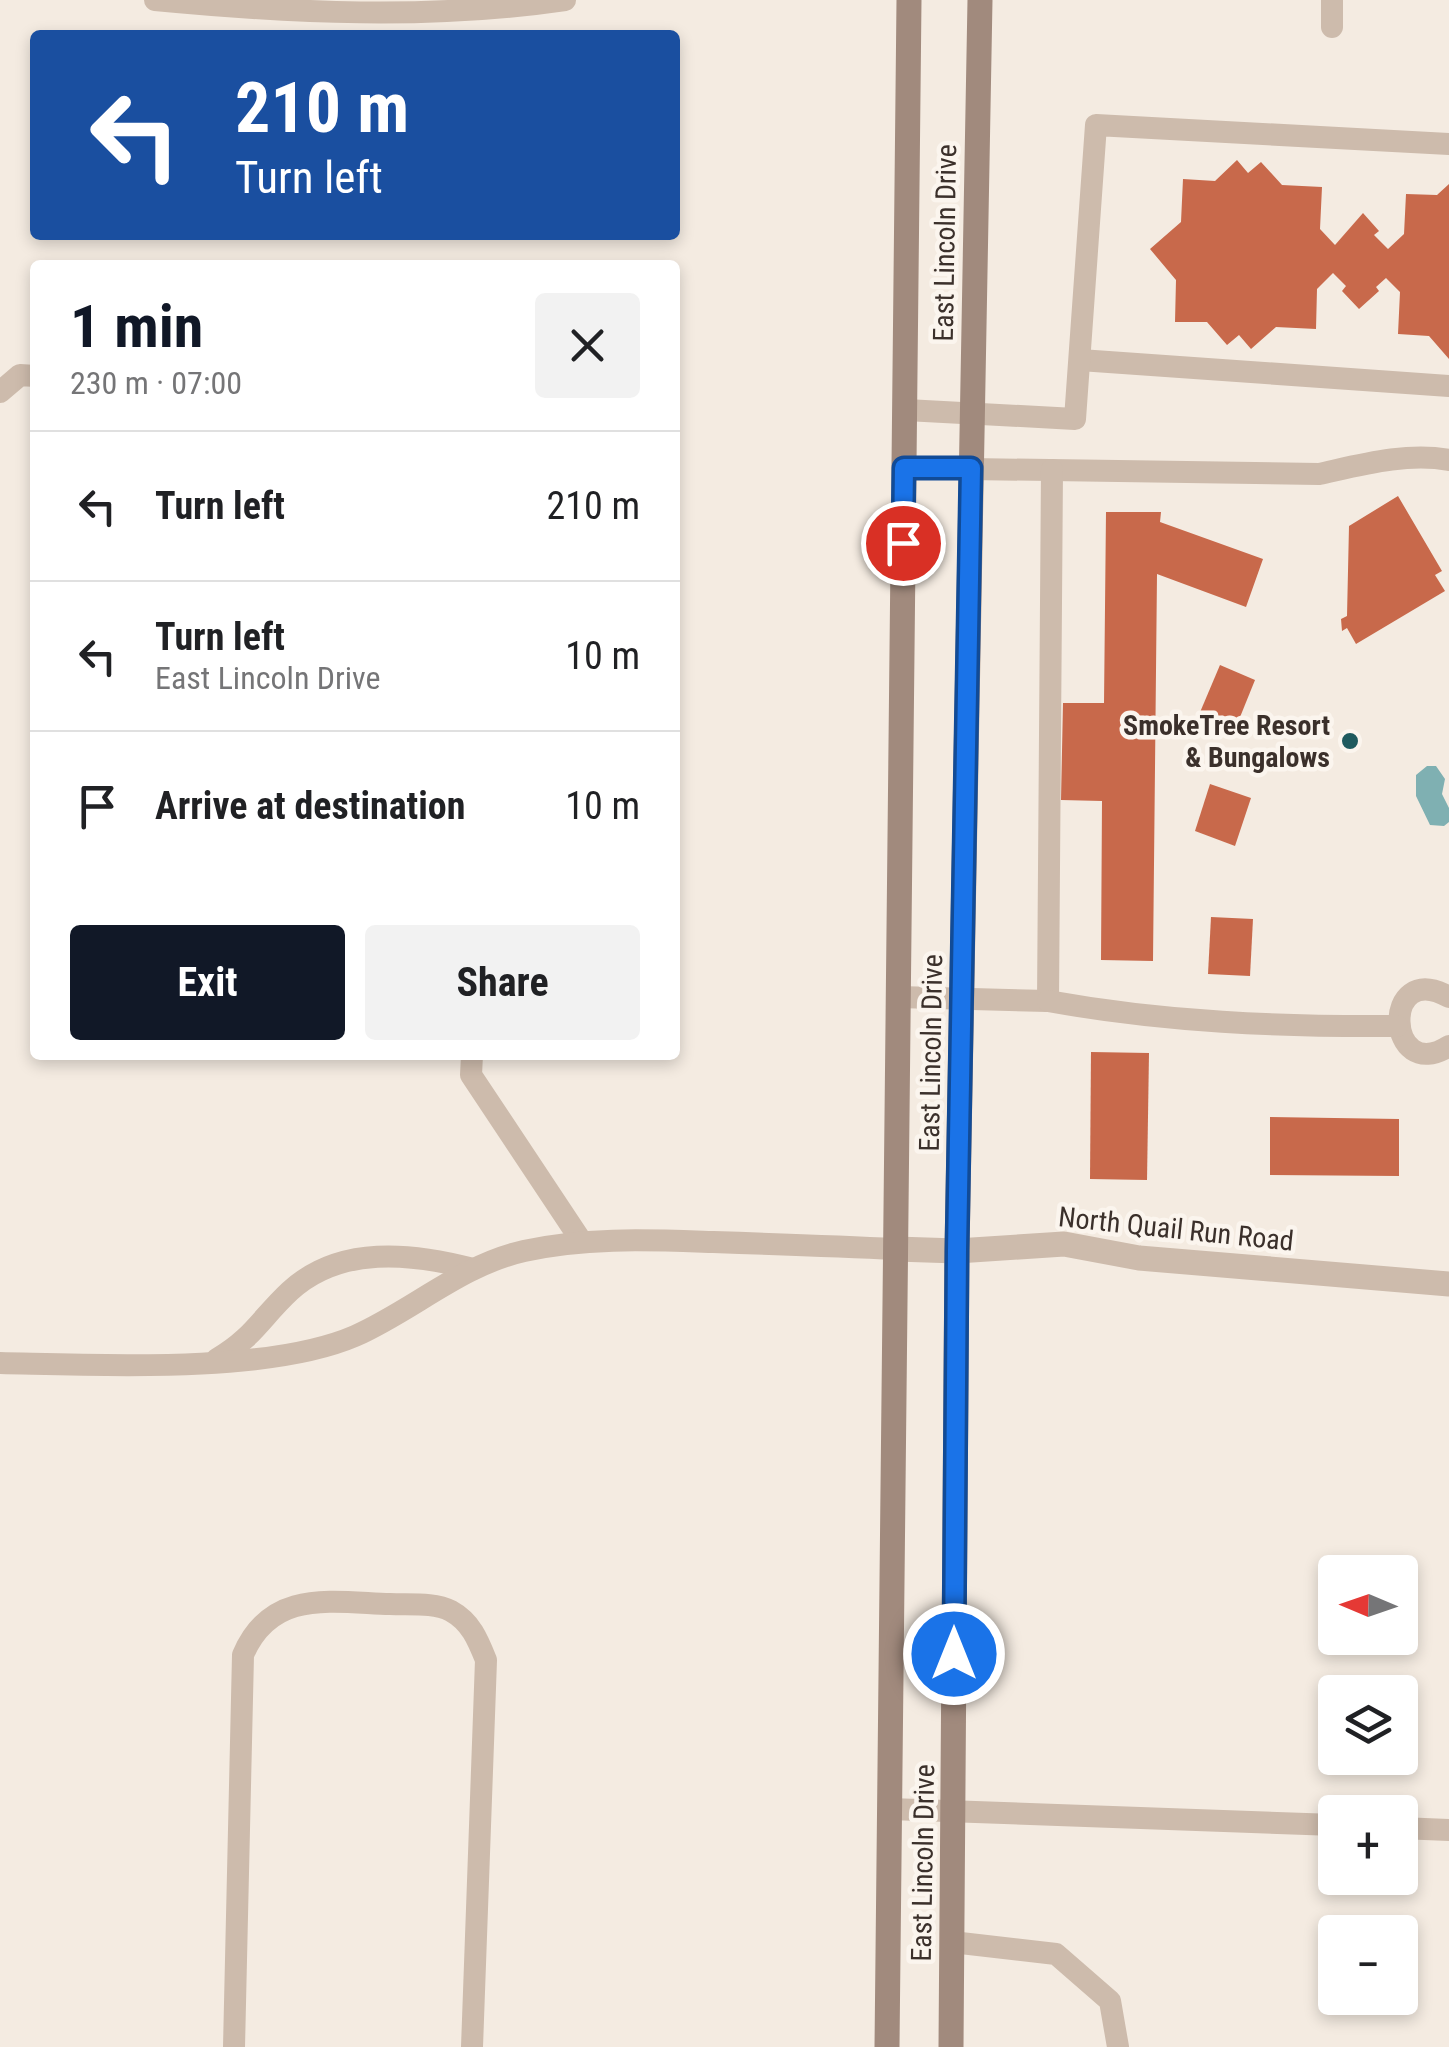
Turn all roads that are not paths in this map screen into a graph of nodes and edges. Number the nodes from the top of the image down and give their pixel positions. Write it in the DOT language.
graph roads {
  1 [pos="156,0"];
  2 [pos="566,0"];
  3 [pos="909,0"];
  4 [pos="980,0"];
  5 [pos="1332,0"];
  6 [pos="1332,27"];
  7 [pos="1449,144"];
  8 [pos="1080,360"];
  9 [pos="30,376"];
  10 [pos="1449,386"];
  11 [pos="0,392"];
  12 [pos="906,410"];
  13 [pos="972,415"];
  14 [pos="1449,460"];
  15 [pos="904,468"];
  16 [pos="971,468"];
  17 [pos="1052,470"];
  18 [pos="898,997"];
  19 [pos="1449,997"];
  20 [pos="962,1000"];
  21 [pos="1048,1001"];
  22 [pos="1398,1026"];
  23 [pos="1449,1046"];
  24 [pos="472,1060"];
  25 [pos="582,1242"];
  26 [pos="896,1249"];
  27 [pos="957,1250"];
  28 [pos="473,1268"];
  29 [pos="1449,1284"];
  30 [pos="214,1361"];
  31 [pos="0,1363"];
  32 [pos="890,1808"];
  33 [pos="953,1810"];
  34 [pos="1318,1825"];
  35 [pos="1418,1829"];
  36 [pos="1449,1830"];
  37 [pos="952,1942"];
  38 [pos="234,2047"];
  39 [pos="472,2047"];
  40 [pos="887,2047"];
  41 [pos="951,2047"];
  42 [pos="1118,2047"];
  1 -- 2 [label="lane"];
  3 -- 12 [label="main road, East Lincoln Drive"];
  4 -- 13 [label="main road, East Lincoln Drive"];
  5 -- 6 [label="lane"];
  7 -- 8 [label="lane"];
  8 -- 10 [label="lane"];
  8 -- 13 [label="lane"];
  9 -- 11 [label="lane"];
  12 -- 13 [label="lane"];
  12 -- 15 [label="main road, East Lincoln Drive"];
  13 -- 16 [label="main road, East Lincoln Drive"];
  14 -- 17 [label="lane"];
  15 -- 16 [label="lane"];
  15 -- 18 [label="main road, East Lincoln Drive"];
  16 -- 17 [label="lane"];
  16 -- 20 [label="main road, East Lincoln Drive"];
  17 -- 21 [label="lane"];
  18 -- 20 [label="lane"];
  18 -- 26 [label="main road, East Lincoln Drive"];
  19 -- 22 [label="lane"];
  20 -- 21 [label="lane"];
  20 -- 27 [label="main road, East Lincoln Drive"];
  21 -- 22 [label="lane"];
  22 -- 23 [label="lane"];
  24 -- 25 [label="lane"];
  25 -- 26 [label="lane"];
  25 -- 28 [label="lane"];
  26 -- 27 [label="street, North Quail Run Road"];
  26 -- 32 [label="main road, East Lincoln Drive"];
  27 -- 29 [label="street, North Quail Run Road"];
  27 -- 33 [label="main road, East Lincoln Drive"];
  28 -- 30 [label="lane"];
  28 -- 30 [label="lane"];
  30 -- 31 [label="lane"];
  32 -- 33 [label="lane"];
  32 -- 40 [label="main road, East Lincoln Drive"];
  33 -- 34 [label="lane"];
  33 -- 37 [label="main road, East Lincoln Drive"];
  35 -- 36 [label="lane"];
  37 -- 41 [label="main road, East Lincoln Drive"];
  37 -- 42 [label="lane"];
  38 -- 39 [label="lane"];
}
